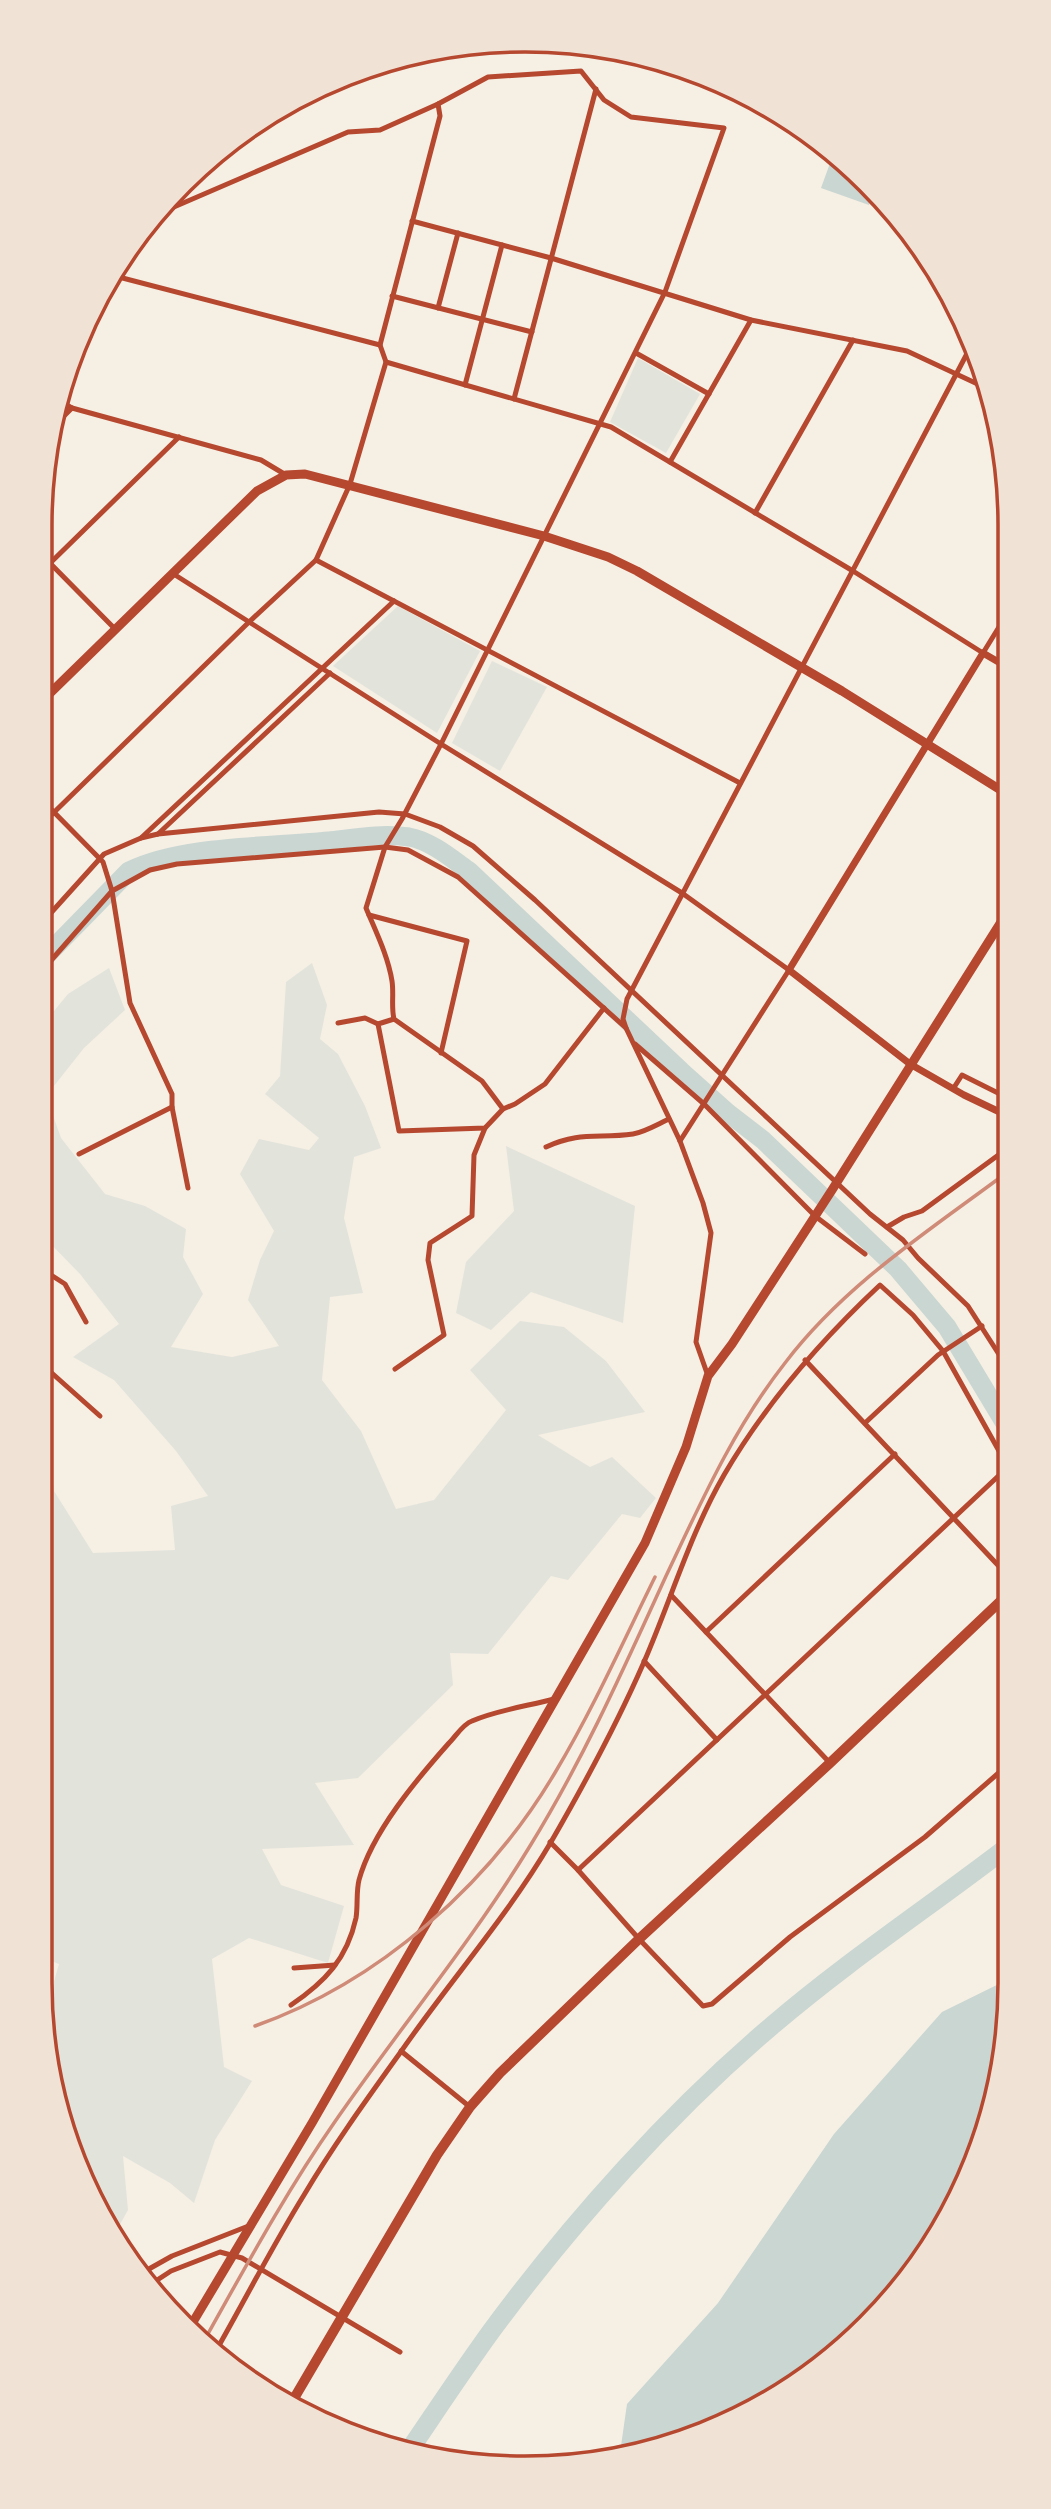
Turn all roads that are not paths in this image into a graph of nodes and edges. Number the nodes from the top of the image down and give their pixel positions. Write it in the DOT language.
graph roads {
  1 [pos="596,89"];
  2 [pos="438,104"];
  3 [pos="178,205"];
  4 [pos="412,220"];
  5 [pos="458,233"];
  6 [pos="502,245"];
  7 [pos="551,258"];
  8 [pos="123,278"];
  9 [pos="665,292"];
  10 [pos="392,296"];
  11 [pos="438,308"];
  12 [pos="482,319"];
  13 [pos="751,320"];
  14 [pos="532,332"];
  15 [pos="853,340"];
  16 [pos="380,345"];
  17 [pos="636,353"];
  18 [pos="966,355"];
  19 [pos="386,362"];
  20 [pos="957,373"];
  21 [pos="976,383"];
  22 [pos="465,385"];
  23 [pos="709,394"];
  24 [pos="514,399"];
  25 [pos="68,406"];
  26 [pos="72,408"];
  27 [pos="67,413"];
  28 [pos="601,424"];
  29 [pos="179,438"];
  30 [pos="670,462"];
  31 [pos="286,475"];
  32 [pos="350,484"];
  33 [pos="755,513"];
  34 [pos="544,536"];
  35 [pos="316,560"];
  36 [pos="52,562"];
  37 [pos="52,564"];
  38 [pos="853,571"];
  39 [pos="172,573"];
  40 [pos="394,601"];
  41 [pos="249,622"];
  42 [pos="115,629"];
  43 [pos="998,629"];
  44 [pos="487,650"];
  45 [pos="983,653"];
  46 [pos="998,662"];
  47 [pos="321,667"];
  48 [pos="802,667"];
  49 [pos="330,673"];
  50 [pos="52,691"];
  51 [pos="441,744"];
  52 [pos="927,745"];
  53 [pos="740,783"];
  54 [pos="998,788"];
  55 [pos="54,813"];
  56 [pos="404,817"];
  57 [pos="158,834"];
  58 [pos="142,838"];
  59 [pos="385,847"];
  60 [pos="101,861"];
  61 [pos="112,891"];
  62 [pos="682,893"];
  63 [pos="52,912"];
  64 [pos="369,915"];
  65 [pos="998,927"];
  66 [pos="52,959"];
  67 [pos="789,970"];
  68 [pos="630,991"];
  69 [pos="604,1008"];
  70 [pos="394,1020"];
  71 [pos="338,1023"];
  72 [pos="379,1024"];
  73 [pos="626,1028"];
  74 [pos="633,1042"];
  75 [pos="441,1052"];
  76 [pos="910,1064"];
  77 [pos="722,1076"];
  78 [pos="953,1088"];
  79 [pos="998,1092"];
  80 [pos="705,1103"];
  81 [pos="172,1107"];
  82 [pos="503,1109"];
  83 [pos="998,1112"];
  84 [pos="669,1119"];
  85 [pos="485,1128"];
  86 [pos="680,1141"];
  87 [pos="546,1147"];
  88 [pos="79,1154"];
  89 [pos="998,1156"];
  90 [pos="835,1186"];
  91 [pos="188,1188"];
  92 [pos="817,1213"];
  93 [pos="887,1227"];
  94 [pos="864,1254"];
  95 [pos="52,1275"];
  96 [pos="86,1322"];
  97 [pos="982,1326"];
  98 [pos="943,1351"];
  99 [pos="998,1352"];
  100 [pos="805,1360"];
  101 [pos="395,1369"];
  102 [pos="52,1373"];
  103 [pos="708,1376"];
  104 [pos="100,1416"];
  105 [pos="865,1423"];
  106 [pos="998,1449"];
  107 [pos="895,1454"];
  108 [pos="998,1476"];
  109 [pos="955,1517"];
  110 [pos="998,1565"];
  111 [pos="671,1595"];
  112 [pos="998,1603"];
  113 [pos="706,1632"];
  114 [pos="644,1661"];
  115 [pos="765,1695"];
  116 [pos="554,1699"];
  117 [pos="717,1740"];
  118 [pos="830,1763"];
  119 [pos="998,1773"];
  120 [pos="551,1842"];
  121 [pos="578,1870"];
  122 [pos="639,1939"];
  123 [pos="335,1965"];
  124 [pos="294,1968"];
  125 [pos="291,2005"];
  126 [pos="401,2051"];
  127 [pos="470,2107"];
  128 [pos="251,2225"];
  129 [pos="149,2269"];
  130 [pos="261,2271"];
  131 [pos="157,2280"];
  132 [pos="342,2318"];
  133 [pos="194,2321"];
  134 [pos="219,2343"];
  135 [pos="400,2352"];
  136 [pos="295,2396"];
  1 -- 2 [label="street"];
  1 -- 7 [label="street"];
  1 -- 9 [label="street"];
  2 -- 3 [label="street"];
  2 -- 4 [label="street"];
  4 -- 5 [label="street"];
  4 -- 10 [label="street"];
  5 -- 6 [label="street"];
  5 -- 11 [label="street"];
  6 -- 7 [label="street"];
  6 -- 12 [label="street"];
  7 -- 9 [label="street"];
  7 -- 14 [label="street"];
  8 -- 16 [label="street"];
  9 -- 13 [label="street"];
  9 -- 17 [label="street"];
  10 -- 11 [label="street"];
  10 -- 16 [label="street"];
  11 -- 12 [label="street"];
  12 -- 14 [label="street"];
  12 -- 22 [label="street"];
  13 -- 15 [label="street"];
  13 -- 23 [label="street"];
  14 -- 24 [label="street"];
  15 -- 20 [label="street"];
  15 -- 33 [label="street"];
  16 -- 19 [label="street"];
  17 -- 23 [label="street"];
  17 -- 28 [label="street"];
  18 -- 20 [label="street"];
  19 -- 22 [label="street"];
  19 -- 32 [label="street"];
  20 -- 21 [label="street"];
  20 -- 38 [label="street"];
  22 -- 24 [label="street"];
  23 -- 30 [label="street"];
  24 -- 28 [label="street"];
  25 -- 26 [label="street"];
  26 -- 27 [label="street"];
  26 -- 29 [label="street"];
  28 -- 30 [label="street"];
  28 -- 34 [label="street"];
  29 -- 31 [label="street"];
  29 -- 36 [label="street"];
  30 -- 33 [label="street"];
  31 -- 32 [label="main road"];
  31 -- 39 [label="main road"];
  32 -- 34 [label="main road"];
  32 -- 35 [label="street"];
  33 -- 38 [label="street"];
  34 -- 44 [label="street"];
  34 -- 48 [label="main road"];
  35 -- 40 [label="street"];
  35 -- 41 [label="street"];
  37 -- 42 [label="street"];
  38 -- 45 [label="street"];
  38 -- 48 [label="street"];
  39 -- 41 [label="street"];
  39 -- 42 [label="main road"];
  40 -- 44 [label="street"];
  40 -- 47 [label="street"];
  41 -- 47 [label="street"];
  41 -- 55 [label="street"];
  42 -- 50 [label="main road"];
  43 -- 45 [label="street"];
  44 -- 51 [label="street"];
  44 -- 53 [label="street"];
  45 -- 46 [label="street"];
  45 -- 52 [label="street"];
  47 -- 49 [label="street"];
  47 -- 58 [label="street"];
  48 -- 52 [label="main road"];
  48 -- 53 [label="street"];
  49 -- 51 [label="street"];
  49 -- 57 [label="street"];
  51 -- 56 [label="street"];
  51 -- 62 [label="street"];
  52 -- 54 [label="main road"];
  52 -- 67 [label="street"];
  53 -- 62 [label="street"];
  55 -- 60 [label="street"];
  56 -- 57 [label="street"];
  56 -- 59 [label="street"];
  56 -- 68 [label="street"];
  57 -- 58 [label="street"];
  58 -- 60 [label="street"];
  59 -- 61 [label="street"];
  59 -- 64 [label="street"];
  59 -- 69 [label="street"];
  60 -- 61 [label="street"];
  60 -- 63 [label="street"];
  61 -- 66 [label="street"];
  61 -- 81 [label="street"];
  62 -- 67 [label="street"];
  62 -- 68 [label="street"];
  64 -- 70 [label="street"];
  64 -- 75 [label="street"];
  65 -- 76 [label="main road"];
  67 -- 76 [label="street"];
  67 -- 77 [label="street"];
  68 -- 73 [label="street"];
  68 -- 77 [label="street"];
  69 -- 73 [label="street"];
  69 -- 82 [label="street"];
  70 -- 72 [label="street"];
  70 -- 75 [label="street"];
  71 -- 72 [label="street"];
  72 -- 85 [label="street"];
  73 -- 74 [label="street"];
  74 -- 80 [label="street"];
  74 -- 84 [label="street"];
  75 -- 82 [label="street"];
  76 -- 78 [label="street"];
  76 -- 90 [label="main road"];
  77 -- 80 [label="street"];
  77 -- 90 [label="street"];
  78 -- 79 [label="street"];
  78 -- 83 [label="street"];
  80 -- 86 [label="street"];
  80 -- 92 [label="street"];
  81 -- 88 [label="street"];
  81 -- 91 [label="street"];
  82 -- 85 [label="street"];
  84 -- 86 [label="street"];
  84 -- 87 [label="street"];
  85 -- 101 [label="street"];
  86 -- 103 [label="street"];
  89 -- 93 [label="street"];
  90 -- 92 [label="main road"];
  90 -- 93 [label="street"];
  92 -- 94 [label="street"];
  92 -- 103 [label="main road"];
  93 -- 97 [label="street"];
  95 -- 96 [label="street"];
  97 -- 98 [label="street"];
  97 -- 99 [label="street"];
  98 -- 100 [label="street"];
  98 -- 105 [label="street"];
  98 -- 106 [label="street"];
  100 -- 105 [label="street"];
  100 -- 111 [label="street"];
  102 -- 104 [label="street"];
  103 -- 116 [label="main road"];
  105 -- 107 [label="street"];
  107 -- 109 [label="street"];
  107 -- 113 [label="street"];
  108 -- 109 [label="street"];
  109 -- 110 [label="street"];
  109 -- 115 [label="street"];
  111 -- 113 [label="street"];
  111 -- 114 [label="street"];
  112 -- 118 [label="highway"];
  113 -- 115 [label="street"];
  114 -- 117 [label="street"];
  114 -- 120 [label="street"];
  115 -- 117 [label="street"];
  115 -- 118 [label="street"];
  116 -- 123 [label="street"];
  116 -- 128 [label="main road"];
  117 -- 121 [label="street"];
  118 -- 122 [label="highway"];
  119 -- 122 [label="street"];
  120 -- 121 [label="street"];
  120 -- 126 [label="street"];
  121 -- 122 [label="street"];
  122 -- 127 [label="highway"];
  123 -- 124 [label="street"];
  123 -- 125 [label="street"];
  126 -- 127 [label="street"];
  126 -- 130 [label="street"];
  127 -- 132 [label="highway"];
  128 -- 129 [label="street"];
  128 -- 133 [label="main road"];
  130 -- 131 [label="street"];
  130 -- 132 [label="street"];
  130 -- 134 [label="street"];
  132 -- 135 [label="street"];
  132 -- 136 [label="highway"];
}
